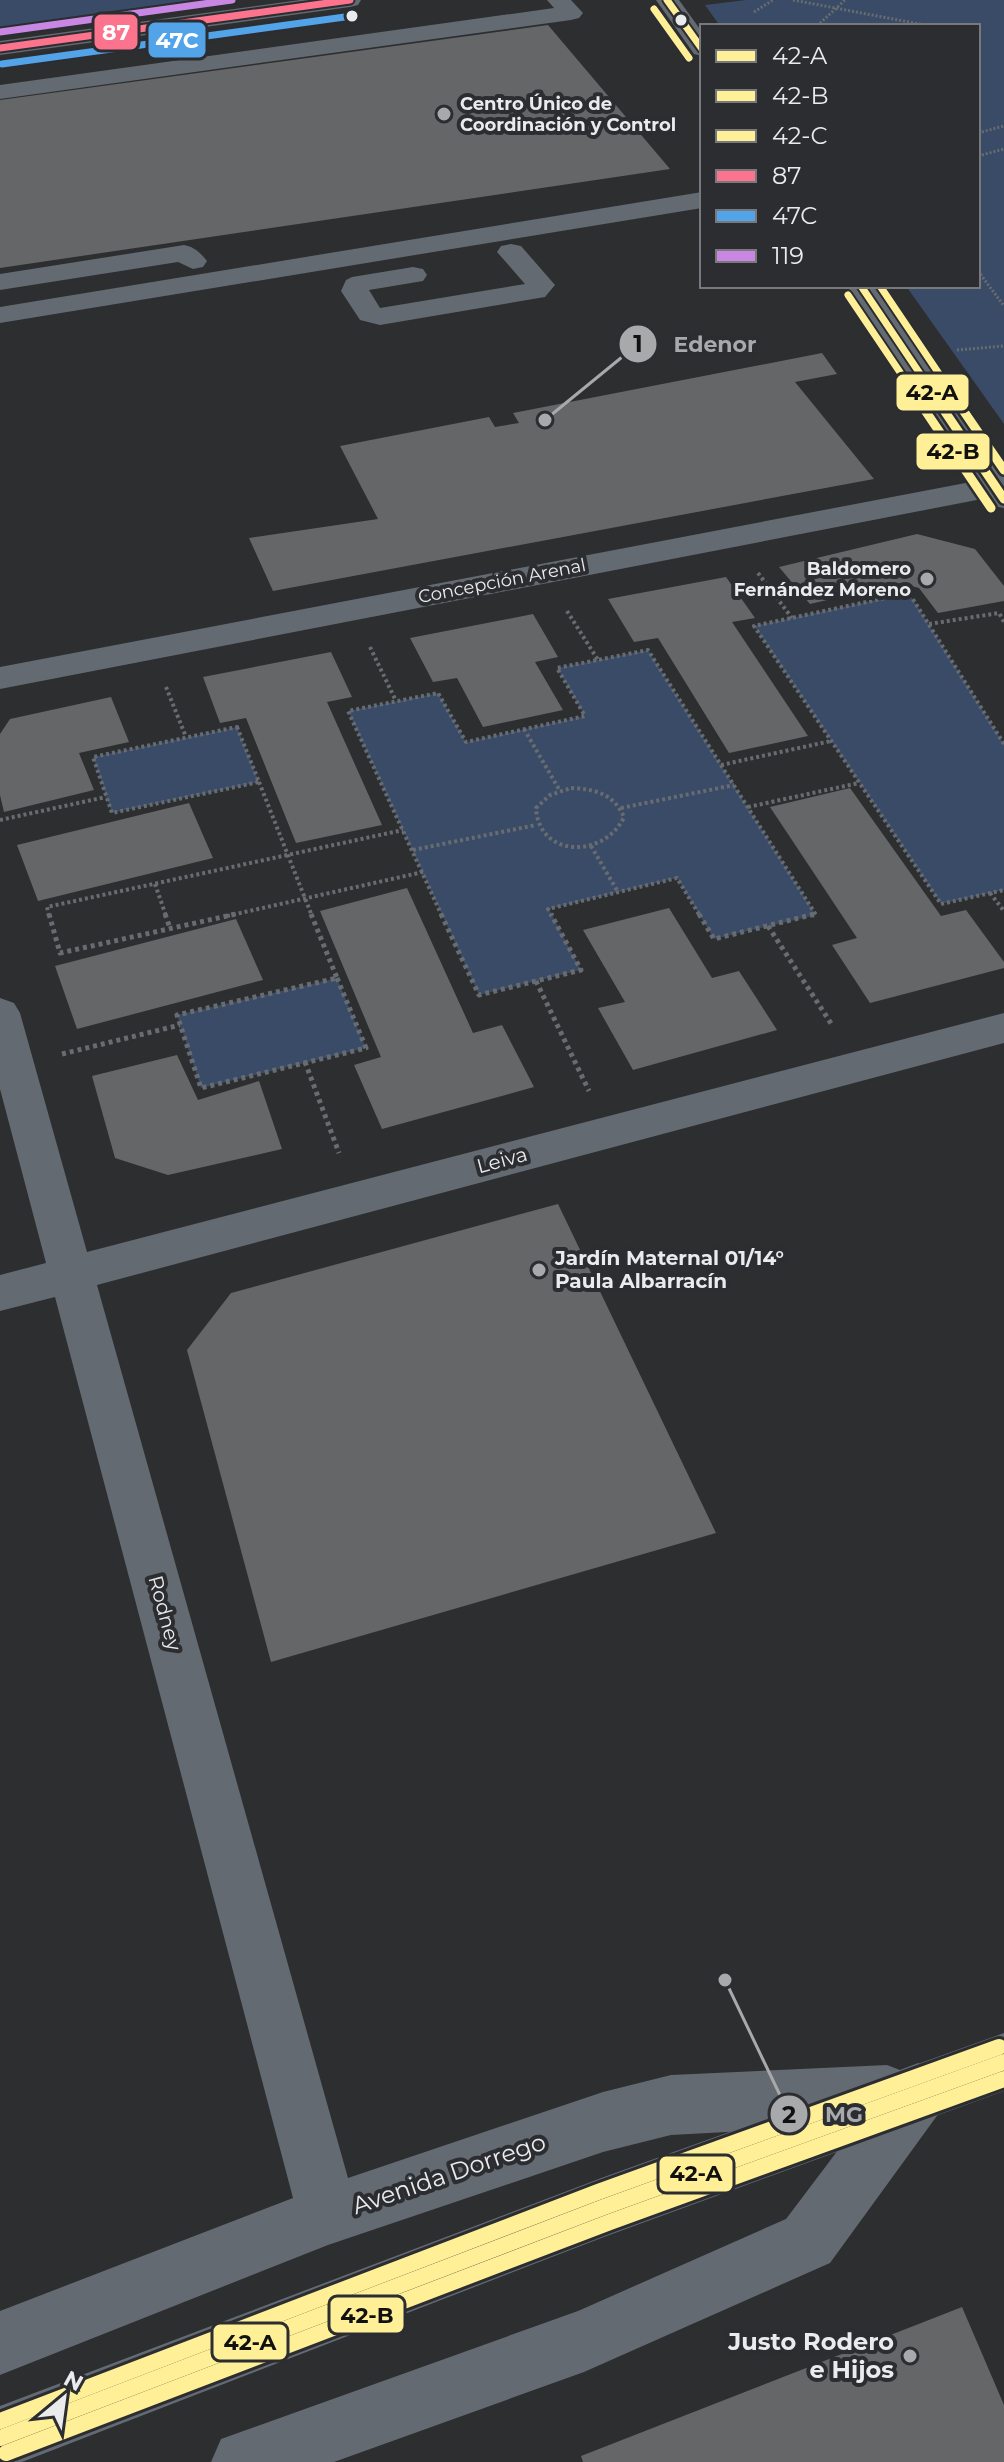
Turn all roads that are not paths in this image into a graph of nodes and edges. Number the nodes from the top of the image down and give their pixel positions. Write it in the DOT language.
graph roads {
  1 [pos="350,0"];
  2 [pos="558,0"];
  3 [pos="667,0"];
  4 [pos="320,2"];
  5 [pos="700,46"];
  6 [pos="0,48"];
  7 [pos="0,92"];
  8 [pos="700,200"];
  9 [pos="700,222"];
  10 [pos="433,271"];
  11 [pos="213,278"];
  12 [pos="0,282"];
  13 [pos="862,288"];
  14 [pos="0,315"];
  15 [pos="1001,490"];
  16 [pos="0,678"];
  17 [pos="0,1013"];
  18 [pos="1004,1028"];
  19 [pos="73,1274"];
  20 [pos="0,1293"];
  21 [pos="1004,2062"];
  22 [pos="918,2092"];
  23 [pos="328,2215"];
  24 [pos="0,2343"];
  25 [pos="0,2438"];
  26 [pos="244,2462"];
  1 -- 4 [label="main road"];
  2 -- 7 [label="street"];
  3 -- 5 [label="street"];
  4 -- 6 [label="main road"];
  8 -- 11 [label="street"];
  9 -- 10 [label="street"];
  11 -- 12 [label="street"];
  11 -- 14 [label="street"];
  13 -- 15 [label="street"];
  15 -- 16 [label="street, Concepción Arenal"];
  17 -- 19 [label="street, Rodney"];
  18 -- 19 [label="street, Leiva"];
  19 -- 20 [label="street, Leiva"];
  19 -- 23 [label="street, Rodney"];
  21 -- 22 [label="main road, Avenida Dorrego"];
  22 -- 23 [label="street, Avenida Dorrego"];
  22 -- 25 [label="main road, Avenida Dorrego"];
  22 -- 26 [label="street"];
  23 -- 24 [label="street, Avenida Dorrego"];
}
